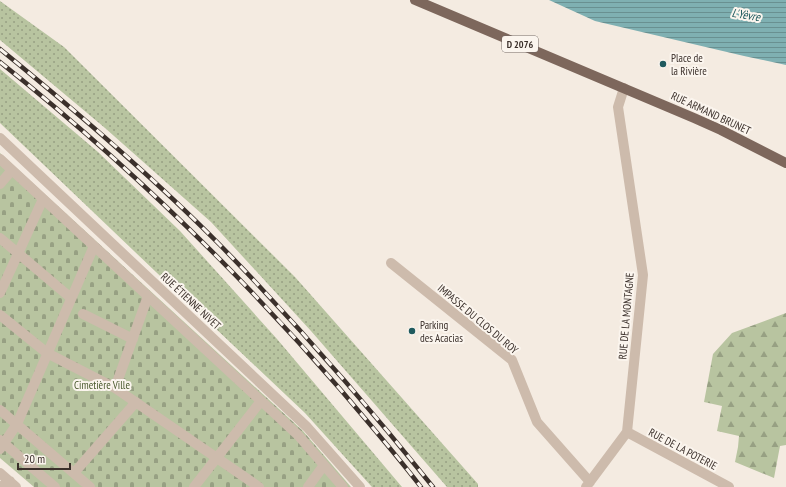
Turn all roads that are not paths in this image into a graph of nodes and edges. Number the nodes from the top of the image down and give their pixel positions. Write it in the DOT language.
graph roads {
  1 [pos="415,0"];
  2 [pos="624,88"];
  3 [pos="0,138"];
  4 [pos="0,159"];
  5 [pos="786,163"];
  6 [pos="12,170"];
  7 [pos="0,184"];
  8 [pos="43,199"];
  9 [pos="0,238"];
  10 [pos="94,246"];
  11 [pos="18,253"];
  12 [pos="391,263"];
  13 [pos="0,293"];
  14 [pos="148,296"];
  15 [pos="71,298"];
  16 [pos="83,314"];
  17 [pos="0,315"];
  18 [pos="133,339"];
  19 [pos="47,353"];
  20 [pos="115,388"];
  21 [pos="261,401"];
  22 [pos="136,402"];
  23 [pos="0,410"];
  24 [pos="17,424"];
  25 [pos="627,432"];
  26 [pos="1,444"];
  27 [pos="217,458"];
  28 [pos="324,465"];
  29 [pos="0,473"];
  30 [pos="74,473"];
  31 [pos="13,484"];
  32 [pos="588,485"];
  33 [pos="0,487"];
  34 [pos="55,487"];
  35 [pos="90,487"];
  36 [pos="194,487"];
  37 [pos="259,487"];
  38 [pos="308,487"];
  39 [pos="344,487"];
  40 [pos="360,487"];
  41 [pos="728,487"];
  1 -- 2 [label="main road, D 2076"];
  2 -- 5 [label="main road, RUE ARMAND BRUNET / D 2076"];
  2 -- 25 [label="street, RUE DE LA MONTAGNE"];
  3 -- 40 [label="street, RUE ÉTIENNE NIVET"];
  4 -- 6 [label="street"];
  6 -- 7 [label="street"];
  6 -- 8 [label="street"];
  8 -- 10 [label="street"];
  8 -- 11 [label="street"];
  9 -- 11 [label="street"];
  10 -- 14 [label="street"];
  10 -- 15 [label="street"];
  11 -- 13 [label="street"];
  11 -- 15 [label="street"];
  12 -- 32 [label="street, IMPASSE DU CLOS DU ROY"];
  14 -- 18 [label="street"];
  14 -- 21 [label="street"];
  15 -- 19 [label="street"];
  16 -- 18 [label="street"];
  17 -- 19 [label="street"];
  18 -- 20 [label="street"];
  19 -- 20 [label="street"];
  19 -- 24 [label="street"];
  20 -- 22 [label="street"];
  21 -- 27 [label="street"];
  21 -- 28 [label="street"];
  22 -- 27 [label="street"];
  22 -- 30 [label="street"];
  23 -- 24 [label="street"];
  24 -- 26 [label="street"];
  24 -- 30 [label="street"];
  25 -- 32 [label="street"];
  25 -- 41 [label="street, RUE DE LA POTERIE"];
  26 -- 34 [label="street"];
  27 -- 36 [label="street"];
  27 -- 37 [label="street"];
  28 -- 38 [label="street"];
  28 -- 39 [label="street"];
  29 -- 31 [label="street"];
  30 -- 35 [label="street"];
  31 -- 33 [label="street"];
}
